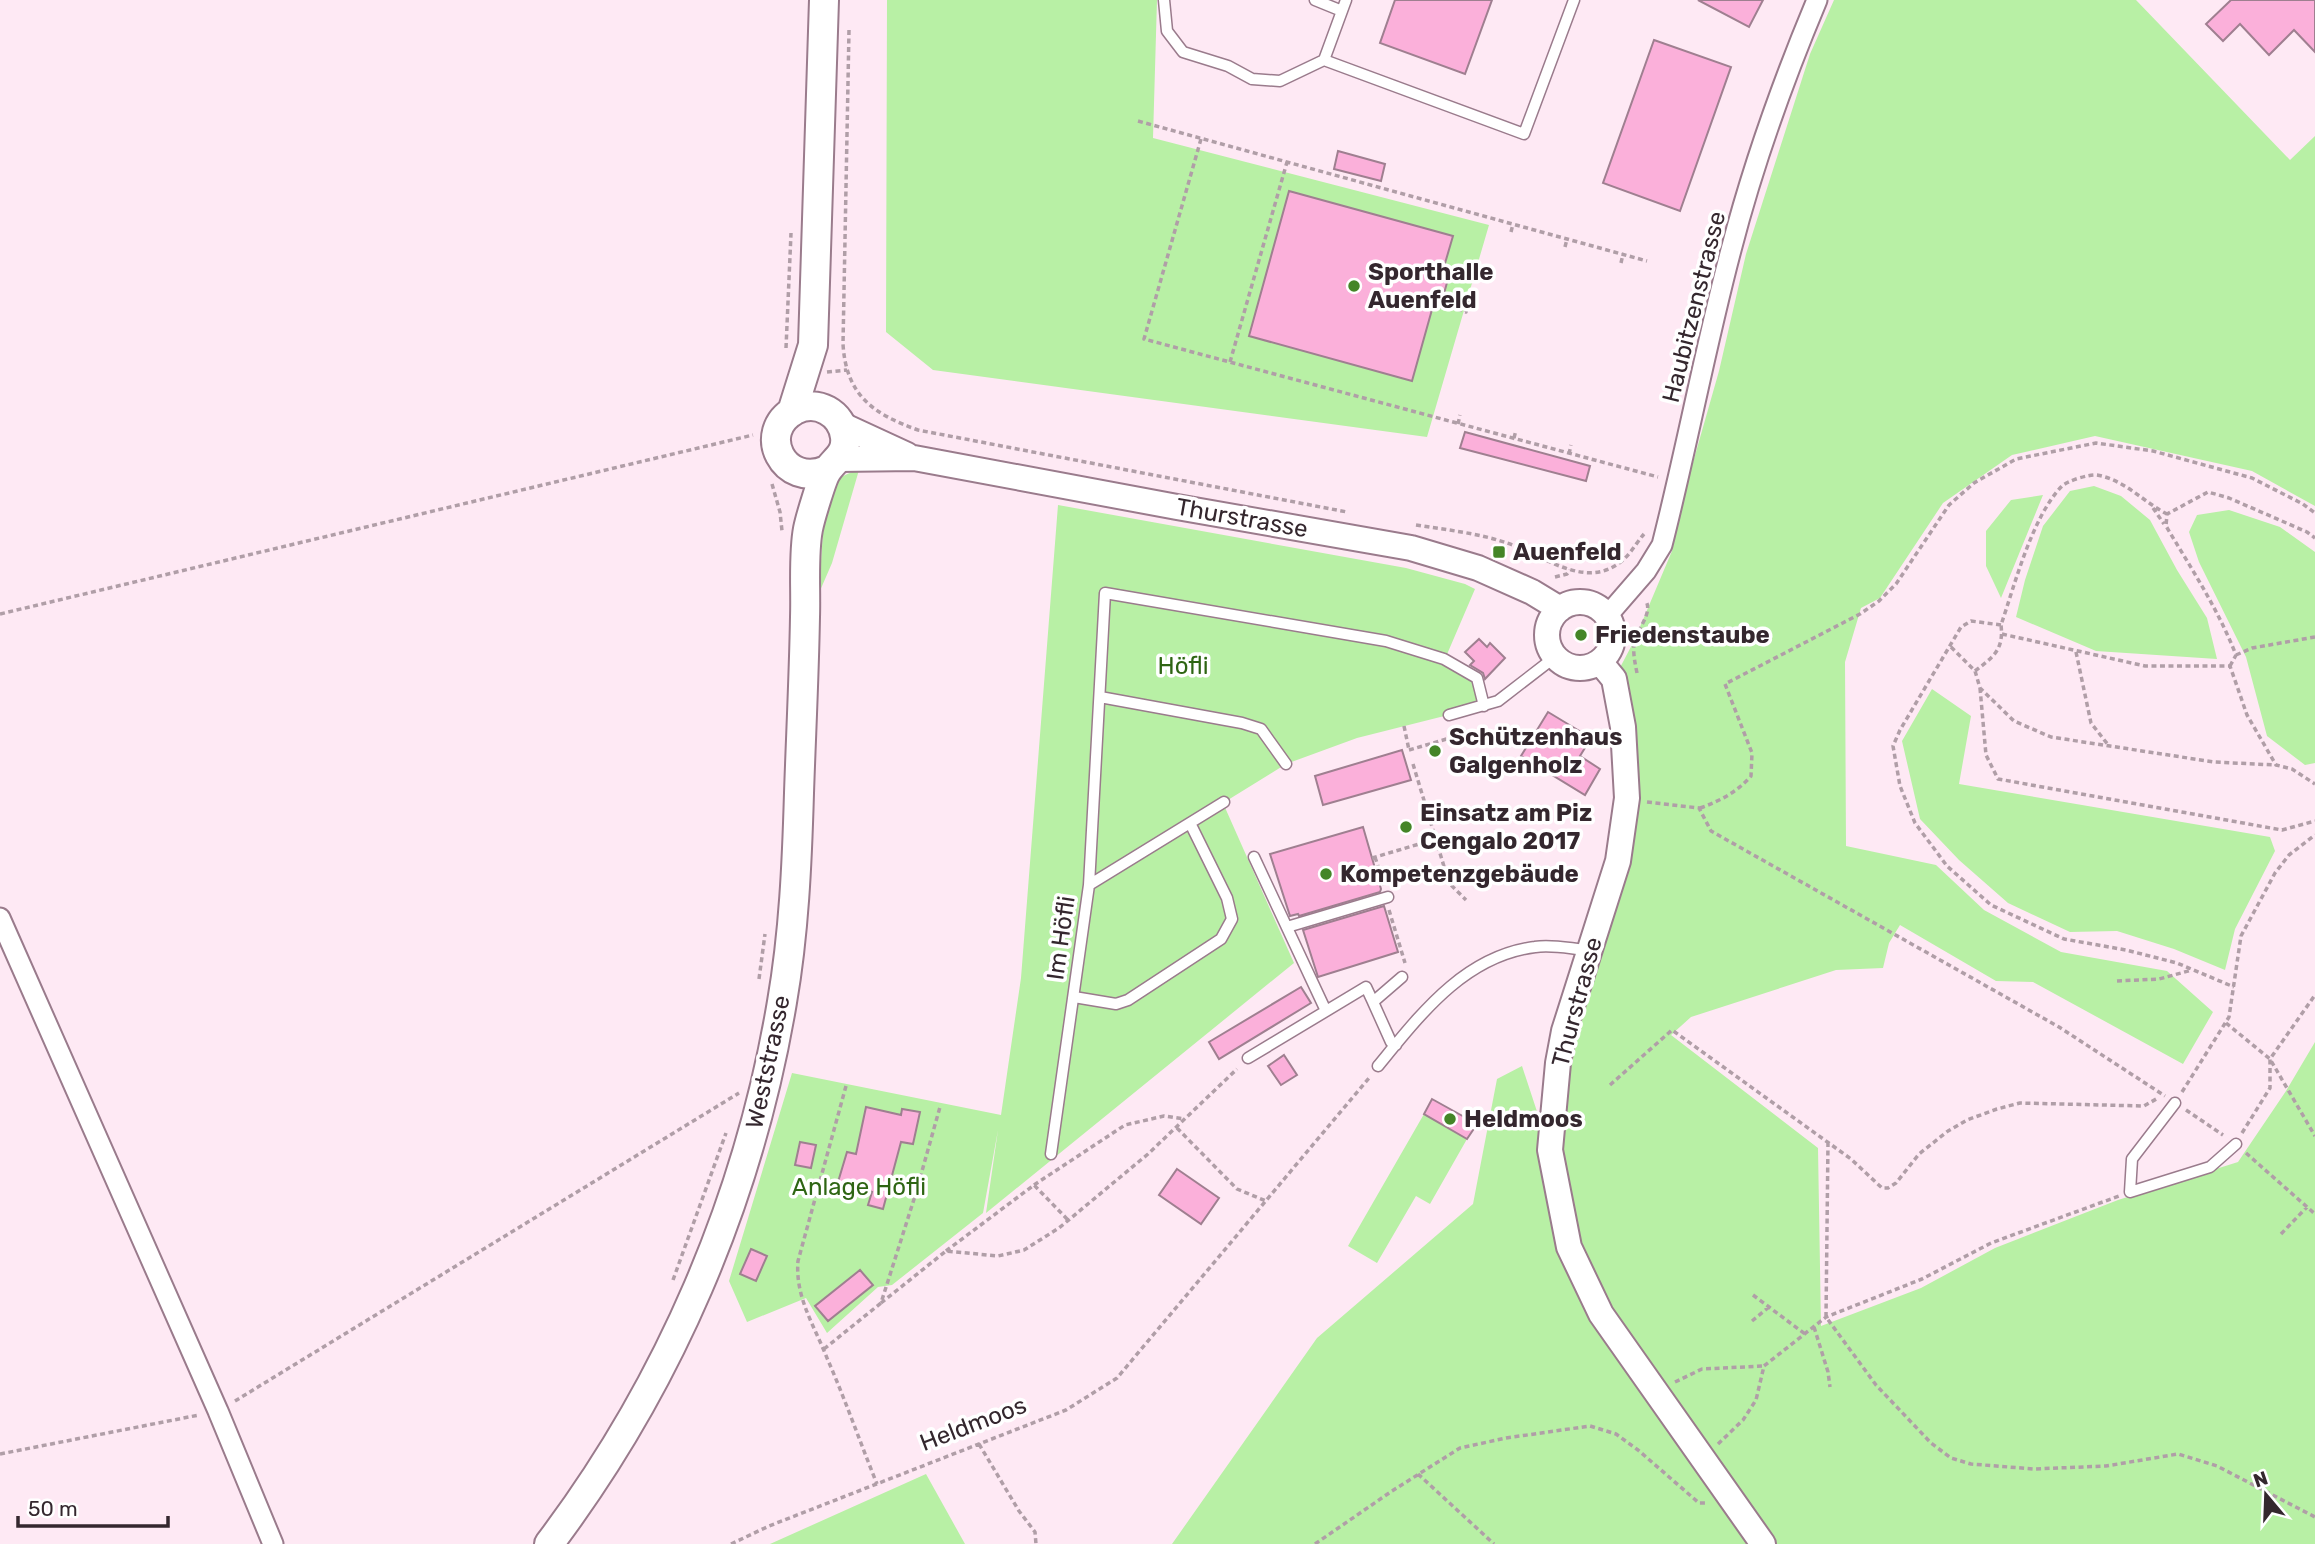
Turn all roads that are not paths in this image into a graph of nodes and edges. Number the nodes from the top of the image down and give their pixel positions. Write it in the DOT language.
graph roads {
  1 [pos="824,0"];
  2 [pos="1164,0"];
  3 [pos="1315,0"];
  4 [pos="1346,0"];
  5 [pos="1574,0"];
  6 [pos="1818,0"];
  7 [pos="1342,11"];
  8 [pos="1324,60"];
  9 [pos="813,345"];
  10 [pos="792,412"];
  11 [pos="836,418"];
  12 [pos="914,458"];
  13 [pos="833,464"];
  14 [pos="778,471"];
  15 [pos="808,530"];
  16 [pos="1560,609"];
  17 [pos="1607,616"];
  18 [pos="1555,657"];
  19 [pos="1600,662"];
  20 [pos="1100,697"];
  21 [pos="1484,706"];
  22 [pos="1448,715"];
  23 [pos="1286,764"];
  24 [pos="1224,802"];
  25 [pos="1191,823"];
  26 [pos="1254,857"];
  27 [pos="1089,885"];
  28 [pos="1388,897"];
  29 [pos="0,918"];
  30 [pos="1287,927"];
  31 [pos="1589,950"];
  32 [pos="1404,974"];
  33 [pos="1074,997"];
  34 [pos="1373,1002"];
  35 [pos="1326,1011"];
  36 [pos="1396,1045"];
  37 [pos="1248,1058"];
  38 [pos="1378,1066"];
  39 [pos="2175,1103"];
  40 [pos="2236,1144"];
  41 [pos="1051,1154"];
  42 [pos="273,1544"];
  43 [pos="549,1544"];
  44 [pos="1763,1544"];
  1 -- 9 [label="main road"];
  2 -- 8 [label="lane"];
  3 -- 7 [label="lane"];
  4 -- 7 [label="lane"];
  5 -- 8 [label="lane"];
  6 -- 17 [label="street, Haubitzenstrasse"];
  7 -- 8 [label="lane"];
  9 -- 10 [label="main road"];
  9 -- 11 [label="main road, Weststrasse"];
  10 -- 11 [label="main road"];
  10 -- 14 [label="main road"];
  11 -- 12 [label="street, Thurstrasse"];
  11 -- 13 [label="main road, Weststrasse"];
  12 -- 13 [label="street, Thurstrasse"];
  12 -- 16 [label="street, Thurstrasse"];
  13 -- 14 [label="main road"];
  13 -- 15 [label="main road, Weststrasse"];
  14 -- 15 [label="main road, Weststrasse"];
  15 -- 43 [label="main road, Weststrasse"];
  16 -- 17 [label="street"];
  16 -- 18 [label="street"];
  17 -- 19 [label="street"];
  18 -- 19 [label="street"];
  18 -- 21 [label="lane"];
  19 -- 31 [label="street, Thurstrasse"];
  20 -- 21 [label="lane"];
  20 -- 23 [label="lane"];
  20 -- 27 [label="lane"];
  21 -- 22 [label="lane"];
  24 -- 25 [label="lane, Im Höfli"];
  25 -- 27 [label="lane, Im Höfli"];
  25 -- 33 [label="lane"];
  26 -- 30 [label="lane"];
  27 -- 33 [label="lane, Im Höfli"];
  28 -- 30 [label="lane"];
  29 -- 42 [label="street"];
  30 -- 35 [label="lane"];
  31 -- 36 [label="lane"];
  31 -- 44 [label="street, Thurstrasse"];
  32 -- 34 [label="lane"];
  33 -- 41 [label="lane, Im Höfli"];
  34 -- 35 [label="lane"];
  34 -- 36 [label="lane"];
  35 -- 37 [label="lane"];
  36 -- 38 [label="lane"];
  39 -- 40 [label="lane"];
}
